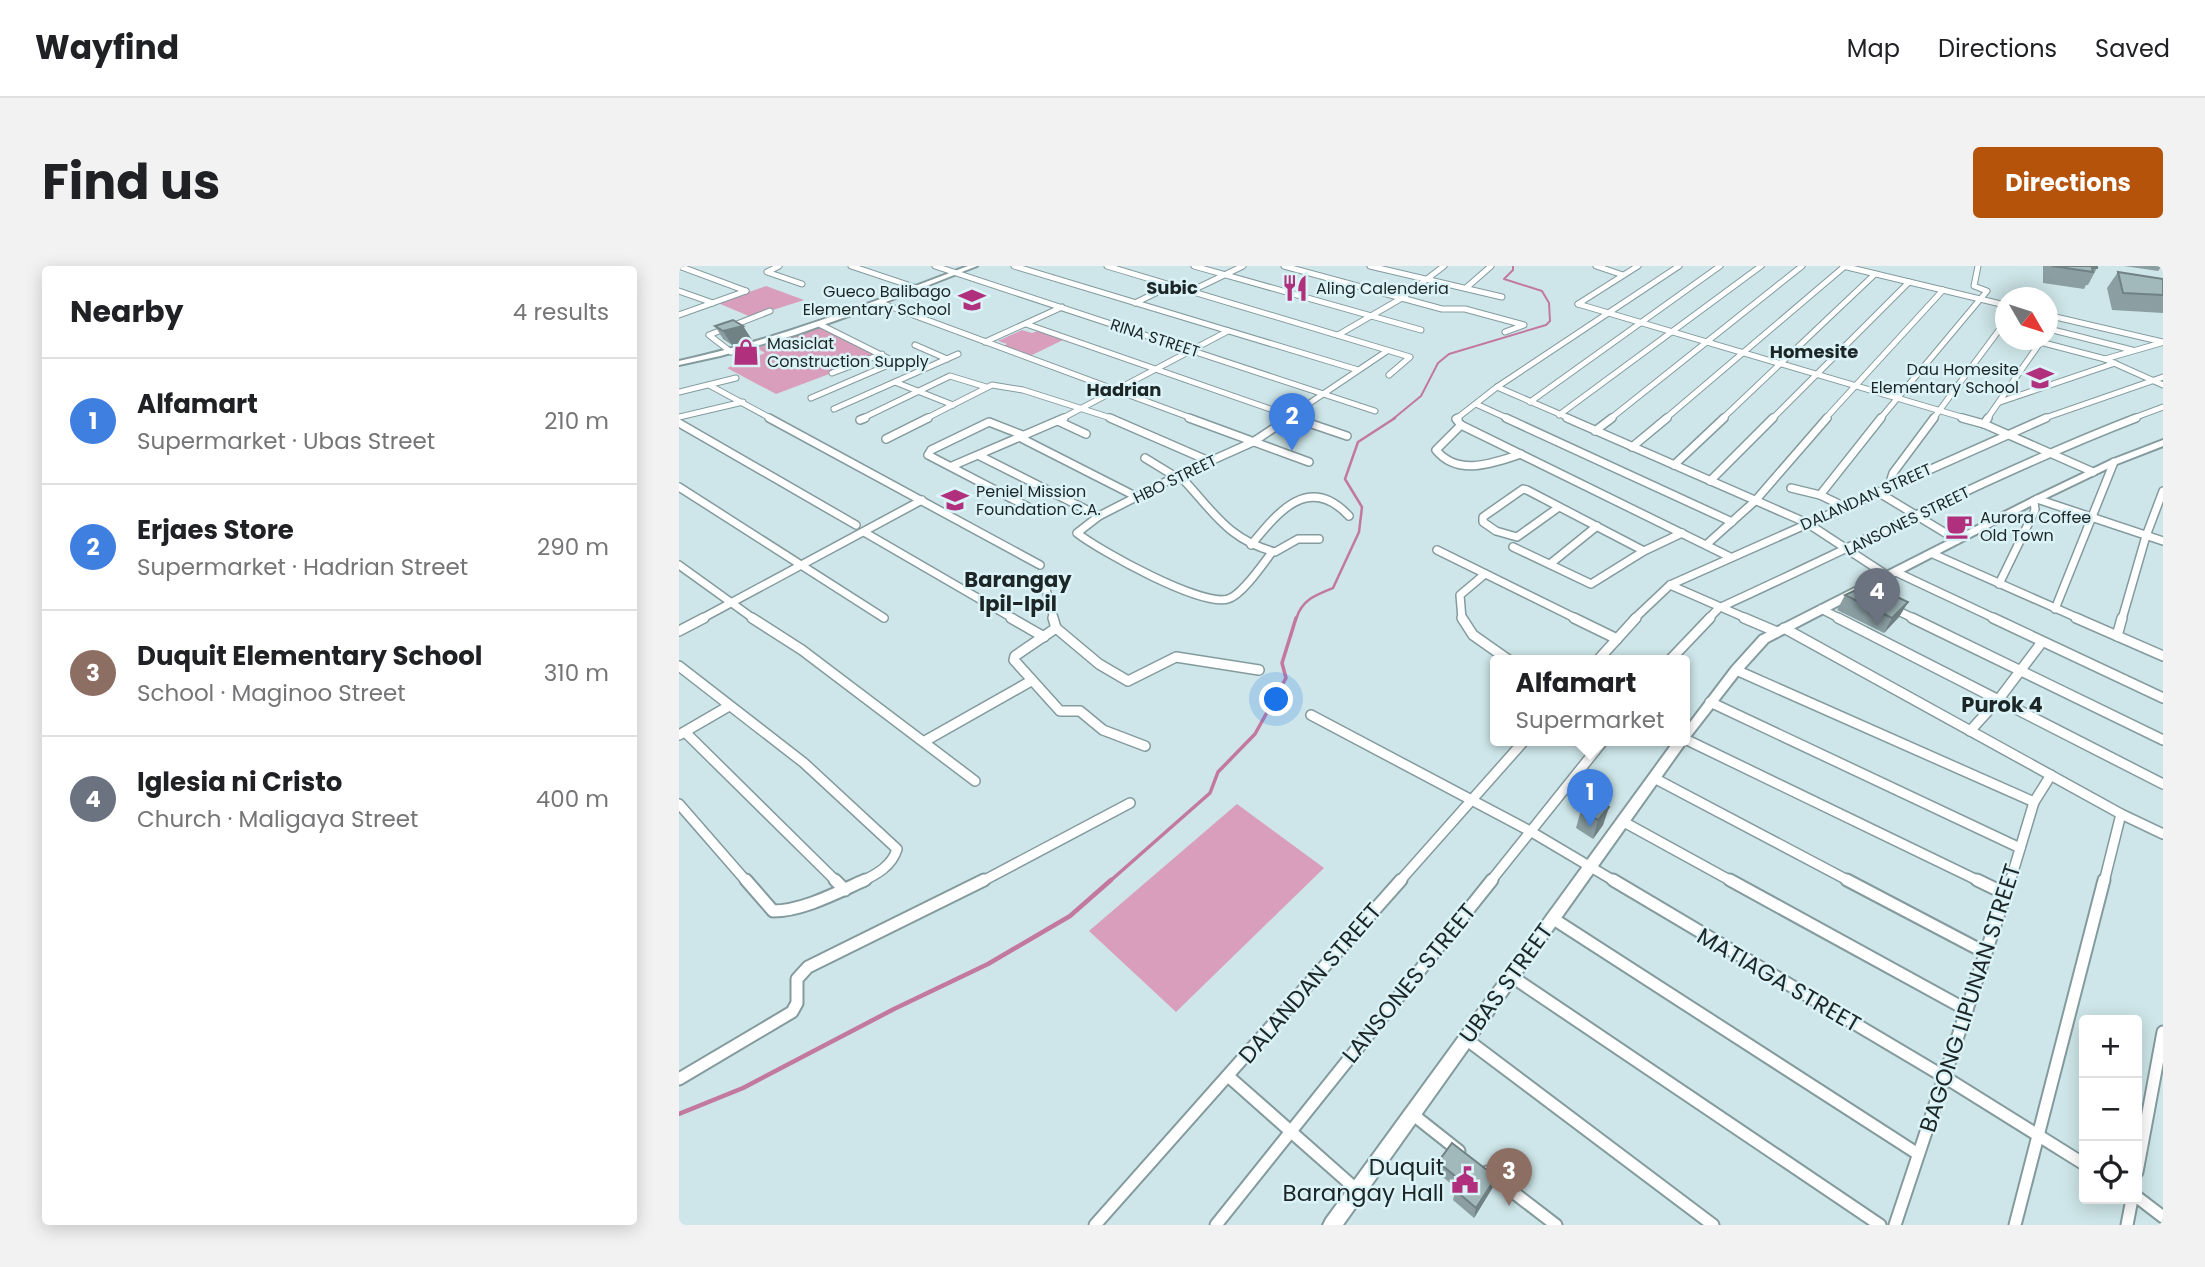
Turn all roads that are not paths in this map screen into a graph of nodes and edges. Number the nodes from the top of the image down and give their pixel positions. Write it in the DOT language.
graph roads {
  1 [pos="779,266"];
  2 [pos="851,266"];
  3 [pos="935,266"];
  4 [pos="974,266"];
  5 [pos="1014,266"];
  6 [pos="1107,266"];
  7 [pos="1194,266"];
  8 [pos="1243,266"];
  9 [pos="1284,266"];
  10 [pos="1370,266"];
  11 [pos="1444,266"];
  12 [pos="1490,266"];
  13 [pos="1596,266"];
  14 [pos="1638,266"];
  15 [pos="1679,266"];
  16 [pos="1720,266"];
  17 [pos="1761,266"];
  18 [pos="1803,266"];
  19 [pos="1844,266"];
  20 [pos="1978,266"];
  21 [pos="681,268"];
  22 [pos="956,273"];
  23 [pos="1875,274"];
  24 [pos="1225,275"];
  25 [pos="1623,275"];
  26 [pos="1426,280"];
  27 [pos="1909,282"];
  28 [pos="801,284"];
  29 [pos="1172,285"];
  30 [pos="917,288"];
  31 [pos="1466,289"];
  32 [pos="679,290"];
  33 [pos="1943,290"];
  34 [pos="1191,291"];
  35 [pos="1402,298"];
  36 [pos="1502,298"];
  37 [pos="1981,299"];
  38 [pos="1995,302"];
  39 [pos="713,303"];
  40 [pos="881,303"];
  41 [pos="1135,303"];
  42 [pos="1062,307"];
  43 [pos="770,311"];
  44 [pos="1608,313"];
  45 [pos="679,315"];
  46 [pos="1374,315"];
  47 [pos="2058,317"];
  48 [pos="1640,323"];
  49 [pos="1025,324"];
  50 [pos="821,325"];
  51 [pos="1421,330"];
  52 [pos="1228,331"];
  53 [pos="1505,332"];
  54 [pos="1673,332"];
  55 [pos="2058,333"];
  56 [pos="1995,334"];
  57 [pos="1338,335"];
  58 [pos="985,342"];
  59 [pos="1706,342"];
  60 [pos="2163,342"];
  61 [pos="915,345"];
  62 [pos="2058,346"];
  63 [pos="1191,350"];
  64 [pos="2035,350"];
  65 [pos="2132,350"];
  66 [pos="1387,351"];
  67 [pos="731,352"];
  68 [pos="1741,352"];
  69 [pos="882,354"];
  70 [pos="958,354"];
  71 [pos="947,359"];
  72 [pos="2105,359"];
  73 [pos="679,363"];
  74 [pos="1779,363"];
  75 [pos="2116,363"];
  76 [pos="1155,369"];
  77 [pos="1358,370"];
  78 [pos="832,373"];
  79 [pos="1815,374"];
  80 [pos="1389,375"];
  81 [pos="2163,377"];
  82 [pos="736,378"];
  83 [pos="2154,381"];
  84 [pos="895,382"];
  85 [pos="709,385"];
  86 [pos="2163,385"];
  87 [pos="1854,386"];
  88 [pos="986,387"];
  89 [pos="1497,387"];
  90 [pos="1116,391"];
  91 [pos="679,392"];
  92 [pos="918,392"];
  93 [pos="1325,394"];
  94 [pos="811,398"];
  95 [pos="1897,398"];
  96 [pos="743,402"];
  97 [pos="1530,402"];
  98 [pos="2000,402"];
  99 [pos="1475,404"];
  100 [pos="953,405"];
  101 [pos="2163,407"];
  102 [pos="834,409"];
  103 [pos="1080,409"];
  104 [pos="1939,410"];
  105 [pos="1375,411"];
  106 [pos="1559,415"];
  107 [pos="1291,416"];
  108 [pos="679,417"];
  109 [pos="859,420"];
  110 [pos="1058,421"];
  111 [pos="679,424"];
  112 [pos="1985,424"];
  113 [pos="1461,425"];
  114 [pos="1595,431"];
  115 [pos="2010,433"];
  116 [pos="1086,435"];
  117 [pos="1347,436"];
  118 [pos="1023,437"];
  119 [pos="886,439"];
  120 [pos="1254,442"];
  121 [pos="2163,443"];
  122 [pos="1632,447"];
  123 [pos="2048,452"];
  124 [pos="1521,454"];
  125 [pos="980,456"];
  126 [pos="1145,458"];
  127 [pos="1209,461"];
  128 [pos="1309,462"];
  129 [pos="2114,462"];
  130 [pos="1674,464"];
  131 [pos="952,466"];
  132 [pos="2093,472"];
  133 [pos="1177,476"];
  134 [pos="1710,481"];
  135 [pos="1896,484"];
  136 [pos="679,487"];
  137 [pos="1791,488"];
  138 [pos="1876,491"];
  139 [pos="2163,491"];
  140 [pos="1820,495"];
  141 [pos="1137,497"];
  142 [pos="922,500"];
  143 [pos="2035,500"];
  144 [pos="1755,501"];
  145 [pos="1559,506"];
  146 [pos="1843,506"];
  147 [pos="1028,507"];
  148 [pos="1099,516"];
  149 [pos="1349,516"];
  150 [pos="1917,516"];
  151 [pos="2091,517"];
  152 [pos="1732,522"];
  153 [pos="1807,523"];
  154 [pos="856,525"];
  155 [pos="1597,526"];
  156 [pos="864,532"];
  157 [pos="1682,533"];
  158 [pos="2146,536"];
  159 [pos="1319,538"];
  160 [pos="1957,540"];
  161 [pos="2163,541"];
  162 [pos="1706,544"];
  163 [pos="1251,545"];
  164 [pos="1513,547"];
  165 [pos="1849,549"];
  166 [pos="1437,550"];
  167 [pos="1644,551"];
  168 [pos="1272,552"];
  169 [pos="1933,554"];
  170 [pos="1730,557"];
  171 [pos="801,564"];
  172 [pos="1550,564"];
  173 [pos="679,565"];
  174 [pos="1040,565"];
  175 [pos="1485,574"];
  176 [pos="1892,574"];
  177 [pos="1999,584"];
  178 [pos="1670,585"];
  179 [pos="1046,589"];
  180 [pos="1859,591"];
  181 [pos="1871,597"];
  182 [pos="729,603"];
  183 [pos="1883,603"];
  184 [pos="1720,608"];
  185 [pos="1821,610"];
  186 [pos="2055,610"];
  187 [pos="884,618"];
  188 [pos="1056,628"];
  189 [pos="1780,630"];
  190 [pos="679,631"];
  191 [pos="2117,636"];
  192 [pos="1044,637"];
  193 [pos="1617,639"];
  194 [pos="2042,642"];
  195 [pos="1501,655"];
  196 [pos="1602,655"];
  197 [pos="1675,655"];
  198 [pos="2163,656"];
  199 [pos="679,666"];
  200 [pos="1259,670"];
  201 [pos="1736,670"];
  202 [pos="2019,671"];
  203 [pos="689,676"];
  204 [pos="679,681"];
  205 [pos="1031,681"];
  206 [pos="2163,698"];
  207 [pos="1999,699"];
  208 [pos="1710,702"];
  209 [pos="729,706"];
  210 [pos="1311,715"];
  211 [pos="1690,729"];
  212 [pos="1970,731"];
  213 [pos="682,734"];
  214 [pos="2163,740"];
  215 [pos="925,741"];
  216 [pos="1690,742"];
  217 [pos="1145,746"];
  218 [pos="1520,746"];
  219 [pos="1599,746"];
  220 [pos="1678,746"];
  221 [pos="2051,775"];
  222 [pos="1654,778"];
  223 [pos="975,781"];
  224 [pos="2163,784"];
  225 [pos="1472,800"];
  226 [pos="2033,802"];
  227 [pos="1130,803"];
  228 [pos="679,804"];
  229 [pos="2121,814"];
  230 [pos="1622,821"];
  231 [pos="1531,831"];
  232 [pos="2163,834"];
  233 [pos="2019,848"];
  234 [pos="1590,868"];
  235 [pos="845,890"];
  236 [pos="2006,894"];
  237 [pos="1552,918"];
  238 [pos="1986,953"];
  239 [pos="1511,976"];
  240 [pos="1967,1010"];
  241 [pos="2163,1032"];
  242 [pos="1466,1039"];
  243 [pos="1228,1076"];
  244 [pos="1943,1076"];
  245 [pos="679,1079"];
  246 [pos="1411,1113"];
  247 [pos="1292,1130"];
  248 [pos="2038,1135"];
  249 [pos="2142,1145"];
  250 [pos="1918,1154"];
  251 [pos="2079,1161"];
  252 [pos="1357,1190"];
  253 [pos="2142,1203"];
  254 [pos="2132,1204"];
  255 [pos="2163,1217"];
  256 [pos="1095,1225"];
  257 [pos="1216,1225"];
  258 [pos="1332,1225"];
  259 [pos="1556,1225"];
  260 [pos="1713,1225"];
  261 [pos="1880,1225"];
  262 [pos="1895,1225"];
  263 [pos="2015,1225"];
  264 [pos="2127,1225"];
  1 -- 28 [label="street"];
  2 -- 30 [label="street"];
  3 -- 22 [label="street, RINA STREET"];
  4 -- 22 [label="street"];
  5 -- 41 [label="street"];
  6 -- 29 [label="street"];
  7 -- 24 [label="street"];
  8 -- 24 [label="street"];
  9 -- 35 [label="street"];
  10 -- 26 [label="street"];
  11 -- 26 [label="street"];
  12 -- 31 [label="street"];
  13 -- 25 [label="street"];
  14 -- 25 [label="street"];
  15 -- 44 [label="street"];
  16 -- 48 [label="street"];
  17 -- 54 [label="street"];
  18 -- 59 [label="street"];
  19 -- 23 [label="street"];
  19 -- 68 [label="street"];
  20 -- 37 [label="street"];
  21 -- 39 [label="street"];
  22 -- 30 [label="street"];
  22 -- 42 [label="street, RINA STREET"];
  23 -- 27 [label="street"];
  23 -- 74 [label="street"];
  24 -- 34 [label="street"];
  24 -- 46 [label="street"];
  25 -- 44 [label="street"];
  26 -- 31 [label="street"];
  26 -- 35 [label="street"];
  27 -- 33 [label="street"];
  27 -- 79 [label="street"];
  29 -- 34 [label="street"];
  29 -- 41 [label="street"];
  30 -- 40 [label="street"];
  31 -- 36 [label="street"];
  32 -- 39 [label="street"];
  33 -- 37 [label="street"];
  33 -- 87 [label="street"];
  34 -- 57 [label="street"];
  35 -- 46 [label="street"];
  35 -- 53 [label="street"];
  37 -- 38 [label="street"];
  37 -- 95 [label="street"];
  39 -- 45 [label="street"];
  40 -- 50 [label="street"];
  40 -- 58 [label="street"];
  41 -- 52 [label="street"];
  42 -- 49 [label="street"];
  42 -- 63 [label="street, RINA STREET"];
  43 -- 67 [label="street"];
  44 -- 48 [label="street"];
  44 -- 89 [label="street"];
  46 -- 51 [label="street"];
  46 -- 57 [label="street"];
  47 -- 60 [label="street"];
  48 -- 54 [label="street"];
  48 -- 97 [label="street"];
  49 -- 58 [label="street"];
  49 -- 76 [label="street"];
  50 -- 67 [label="street"];
  50 -- 69 [label="street"];
  52 -- 63 [label="street"];
  52 -- 77 [label="street"];
  54 -- 59 [label="street"];
  54 -- 106 [label="street"];
  55 -- 65 [label="street"];
  56 -- 104 [label="street"];
  57 -- 66 [label="street"];
  58 -- 90 [label="street"];
  59 -- 68 [label="street"];
  59 -- 114 [label="street"];
  60 -- 65 [label="street"];
  61 -- 71 [label="street"];
  62 -- 72 [label="street"];
  63 -- 76 [label="street"];
  63 -- 93 [label="street, RINA STREET"];
  64 -- 98 [label="street"];
  65 -- 72 [label="street"];
  66 -- 77 [label="street, HBO STREET"];
  66 -- 80 [label="street"];
  67 -- 73 [label="street"];
  68 -- 74 [label="street"];
  68 -- 122 [label="street"];
  69 -- 78 [label="street"];
  69 -- 94 [label="street"];
  70 -- 71 [label="street"];
  71 -- 84 [label="street"];
  72 -- 75 [label="street"];
  74 -- 79 [label="street"];
  74 -- 130 [label="street"];
  75 -- 83 [label="street"];
  75 -- 98 [label="street"];
  76 -- 90 [label="street"];
  76 -- 107 [label="street"];
  77 -- 93 [label="street, HBO STREET"];
  79 -- 87 [label="street"];
  79 -- 134 [label="street"];
  81 -- 83 [label="street, DALANDAN STREET"];
  82 -- 85 [label="street"];
  83 -- 86 [label="street"];
  83 -- 115 [label="street, DALANDAN STREET"];
  84 -- 92 [label="street"];
  84 -- 102 [label="street"];
  85 -- 91 [label="street"];
  85 -- 96 [label="street"];
  87 -- 95 [label="street"];
  87 -- 144 [label="street"];
  88 -- 92 [label="street"];
  88 -- 100 [label="street"];
  88 -- 103 [label="street"];
  89 -- 97 [label="street"];
  89 -- 99 [label="street"];
  90 -- 103 [label="street"];
  90 -- 120 [label="street"];
  92 -- 100 [label="street"];
  92 -- 109 [label="street"];
  93 -- 105 [label="street, RINA STREET"];
  93 -- 107 [label="street, HBO STREET"];
  95 -- 104 [label="street"];
  95 -- 140 [label="street"];
  96 -- 108 [label="street"];
  96 -- 142 [label="street"];
  97 -- 106 [label="street"];
  98 -- 112 [label="street"];
  99 -- 113 [label="street"];
  99 -- 152 [label="street"];
  100 -- 119 [label="street"];
  101 -- 123 [label="street, LANSONES STREET"];
  103 -- 110 [label="street"];
  103 -- 127 [label="street"];
  104 -- 112 [label="street"];
  104 -- 135 [label="street"];
  106 -- 114 [label="street"];
  107 -- 117 [label="street"];
  107 -- 120 [label="street, HBO STREET"];
  110 -- 116 [label="street"];
  110 -- 118 [label="street"];
  111 -- 154 [label="street"];
  112 -- 115 [label="street"];
  113 -- 124 [label="street"];
  113 -- 124 [label="street"];
  114 -- 122 [label="street"];
  115 -- 123 [label="street"];
  115 -- 135 [label="street, DALANDAN STREET"];
  118 -- 125 [label="street"];
  118 -- 131 [label="street"];
  118 -- 141 [label="street"];
  120 -- 127 [label="street, HBO STREET"];
  120 -- 128 [label="street"];
  121 -- 129 [label="street, UBAS STREET"];
  122 -- 130 [label="street"];
  123 -- 132 [label="street"];
  123 -- 150 [label="street, LANSONES STREET"];
  124 -- 157 [label="street"];
  125 -- 131 [label="street"];
  125 -- 148 [label="street"];
  126 -- 133 [label="street"];
  127 -- 133 [label="street, HBO STREET"];
  129 -- 132 [label="street, UBAS STREET"];
  129 -- 151 [label="street"];
  130 -- 134 [label="street"];
  131 -- 147 [label="street"];
  132 -- 143 [label="street, UBAS STREET"];
  133 -- 141 [label="street, HBO STREET"];
  133 -- 163 [label="street"];
  134 -- 144 [label="street"];
  135 -- 138 [label="street, DALANDAN STREET"];
  136 -- 171 [label="street"];
  137 -- 140 [label="street"];
  138 -- 146 [label="street, DALANDAN STREET"];
  138 -- 150 [label="street"];
  139 -- 158 [label="street"];
  140 -- 146 [label="street"];
  141 -- 148 [label="street, HBO STREET"];
  142 -- 156 [label="street"];
  142 -- 174 [label="street"];
  143 -- 151 [label="street"];
  143 -- 160 [label="street, UBAS STREET"];
  143 -- 177 [label="street"];
  144 -- 152 [label="street"];
  144 -- 153 [label="street"];
  145 -- 145 [label="street"];
  145 -- 155 [label="street"];
  146 -- 153 [label="street, DALANDAN STREET"];
  148 -- 168 [label="street, HBO STREET"];
  149 -- 163 [label="street"];
  150 -- 160 [label="street"];
  150 -- 165 [label="street, LANSONES STREET"];
  151 -- 158 [label="street"];
  151 -- 186 [label="street"];
  152 -- 162 [label="street"];
  153 -- 165 [label="street"];
  153 -- 170 [label="street, DALANDAN STREET"];
  155 -- 167 [label="street"];
  155 -- 172 [label="street"];
  156 -- 171 [label="street"];
  156 -- 192 [label="street"];
  157 -- 162 [label="street"];
  157 -- 167 [label="street"];
  158 -- 161 [label="street"];
  158 -- 191 [label="street"];
  159 -- 168 [label="street"];
  160 -- 169 [label="street, UBAS STREET"];
  162 -- 170 [label="street"];
  163 -- 168 [label="street"];
  164 -- 172 [label="street"];
  165 -- 176 [label="street"];
  165 -- 184 [label="street, LANSONES STREET"];
  166 -- 175 [label="street"];
  167 -- 172 [label="street"];
  169 -- 176 [label="street, UBAS STREET"];
  169 -- 177 [label="street"];
  170 -- 178 [label="street, DALANDAN STREET"];
  171 -- 182 [label="street"];
  171 -- 187 [label="street"];
  173 -- 182 [label="street"];
  175 -- 193 [label="street"];
  175 -- 195 [label="street"];
  176 -- 180 [label="street, UBAS STREET"];
  176 -- 194 [label="street"];
  177 -- 186 [label="street"];
  178 -- 184 [label="street"];
  178 -- 193 [label="street, DALANDAN STREET"];
  179 -- 188 [label="street"];
  180 -- 181 [label="street"];
  180 -- 185 [label="street, UBAS STREET"];
  182 -- 190 [label="street"];
  182 -- 215 [label="street"];
  183 -- 202 [label="street"];
  184 -- 189 [label="street"];
  184 -- 197 [label="street, LANSONES STREET"];
  185 -- 189 [label="street, UBAS STREET"];
  185 -- 207 [label="street"];
  186 -- 191 [label="street"];
  188 -- 192 [label="street"];
  188 -- 200 [label="street"];
  189 -- 201 [label="street, UBAS STREET"];
  189 -- 212 [label="street"];
  191 -- 198 [label="street"];
  192 -- 205 [label="street"];
  193 -- 196 [label="street, DALANDAN STREET"];
  194 -- 202 [label="street"];
  194 -- 206 [label="street"];
  199 -- 203 [label="street"];
  201 -- 208 [label="street, UBAS STREET"];
  201 -- 226 [label="street"];
  202 -- 207 [label="street"];
  202 -- 214 [label="street"];
  203 -- 204 [label="street"];
  203 -- 209 [label="street"];
  205 -- 215 [label="street"];
  205 -- 217 [label="street"];
  207 -- 212 [label="street"];
  207 -- 224 [label="street"];
  208 -- 211 [label="street, UBAS STREET"];
  208 -- 233 [label="street"];
  209 -- 213 [label="street"];
  209 -- 235 [label="street"];
  210 -- 225 [label="street, MATIAGA STREET"];
  212 -- 221 [label="street"];
  213 -- 235 [label="street"];
  215 -- 223 [label="street"];
  216 -- 236 [label="street"];
  218 -- 225 [label="street, DALANDAN STREET"];
  219 -- 231 [label="street, LANSONES STREET"];
  220 -- 222 [label="street, UBAS STREET"];
  221 -- 226 [label="street, BAGONG LIPUNAN STREET"];
  221 -- 229 [label="street"];
  222 -- 230 [label="street, UBAS STREET"];
  222 -- 238 [label="street"];
  225 -- 231 [label="street, MATIAGA STREET"];
  225 -- 243 [label="street, DALANDAN STREET"];
  226 -- 233 [label="street, BAGONG LIPUNAN STREET"];
  227 -- 245 [label="street"];
  228 -- 235 [label="street"];
  229 -- 232 [label="street"];
  229 -- 248 [label="street"];
  230 -- 234 [label="street, UBAS STREET"];
  230 -- 240 [label="street"];
  231 -- 234 [label="street, MATIAGA STREET"];
  231 -- 247 [label="street, LANSONES STREET"];
  233 -- 236 [label="street, BAGONG LIPUNAN STREET"];
  234 -- 237 [label="street, UBAS STREET"];
  234 -- 244 [label="street, MATIAGA STREET"];
  236 -- 238 [label="street, BAGONG LIPUNAN STREET"];
  237 -- 239 [label="street, UBAS STREET"];
  237 -- 250 [label="street"];
  238 -- 240 [label="street, BAGONG LIPUNAN STREET"];
  239 -- 242 [label="street, UBAS STREET"];
  239 -- 261 [label="street"];
  240 -- 244 [label="street, BAGONG LIPUNAN STREET"];
  241 -- 249 [label="street"];
  242 -- 246 [label="street, UBAS STREET"];
  242 -- 260 [label="street"];
  243 -- 247 [label="street"];
  243 -- 256 [label="street, DALANDAN STREET"];
  244 -- 248 [label="street, MATIAGA STREET"];
  244 -- 250 [label="street, BAGONG LIPUNAN STREET"];
  246 -- 252 [label="street, UBAS STREET"];
  246 -- 259 [label="street"];
  247 -- 252 [label="street"];
  247 -- 257 [label="street, LANSONES STREET"];
  248 -- 251 [label="street, MATIAGA STREET"];
  248 -- 263 [label="street"];
  250 -- 262 [label="street, BAGONG LIPUNAN STREET"];
  252 -- 258 [label="street, UBAS STREET"];
  253 -- 255 [label="street"];
  254 -- 264 [label="street"];
}
